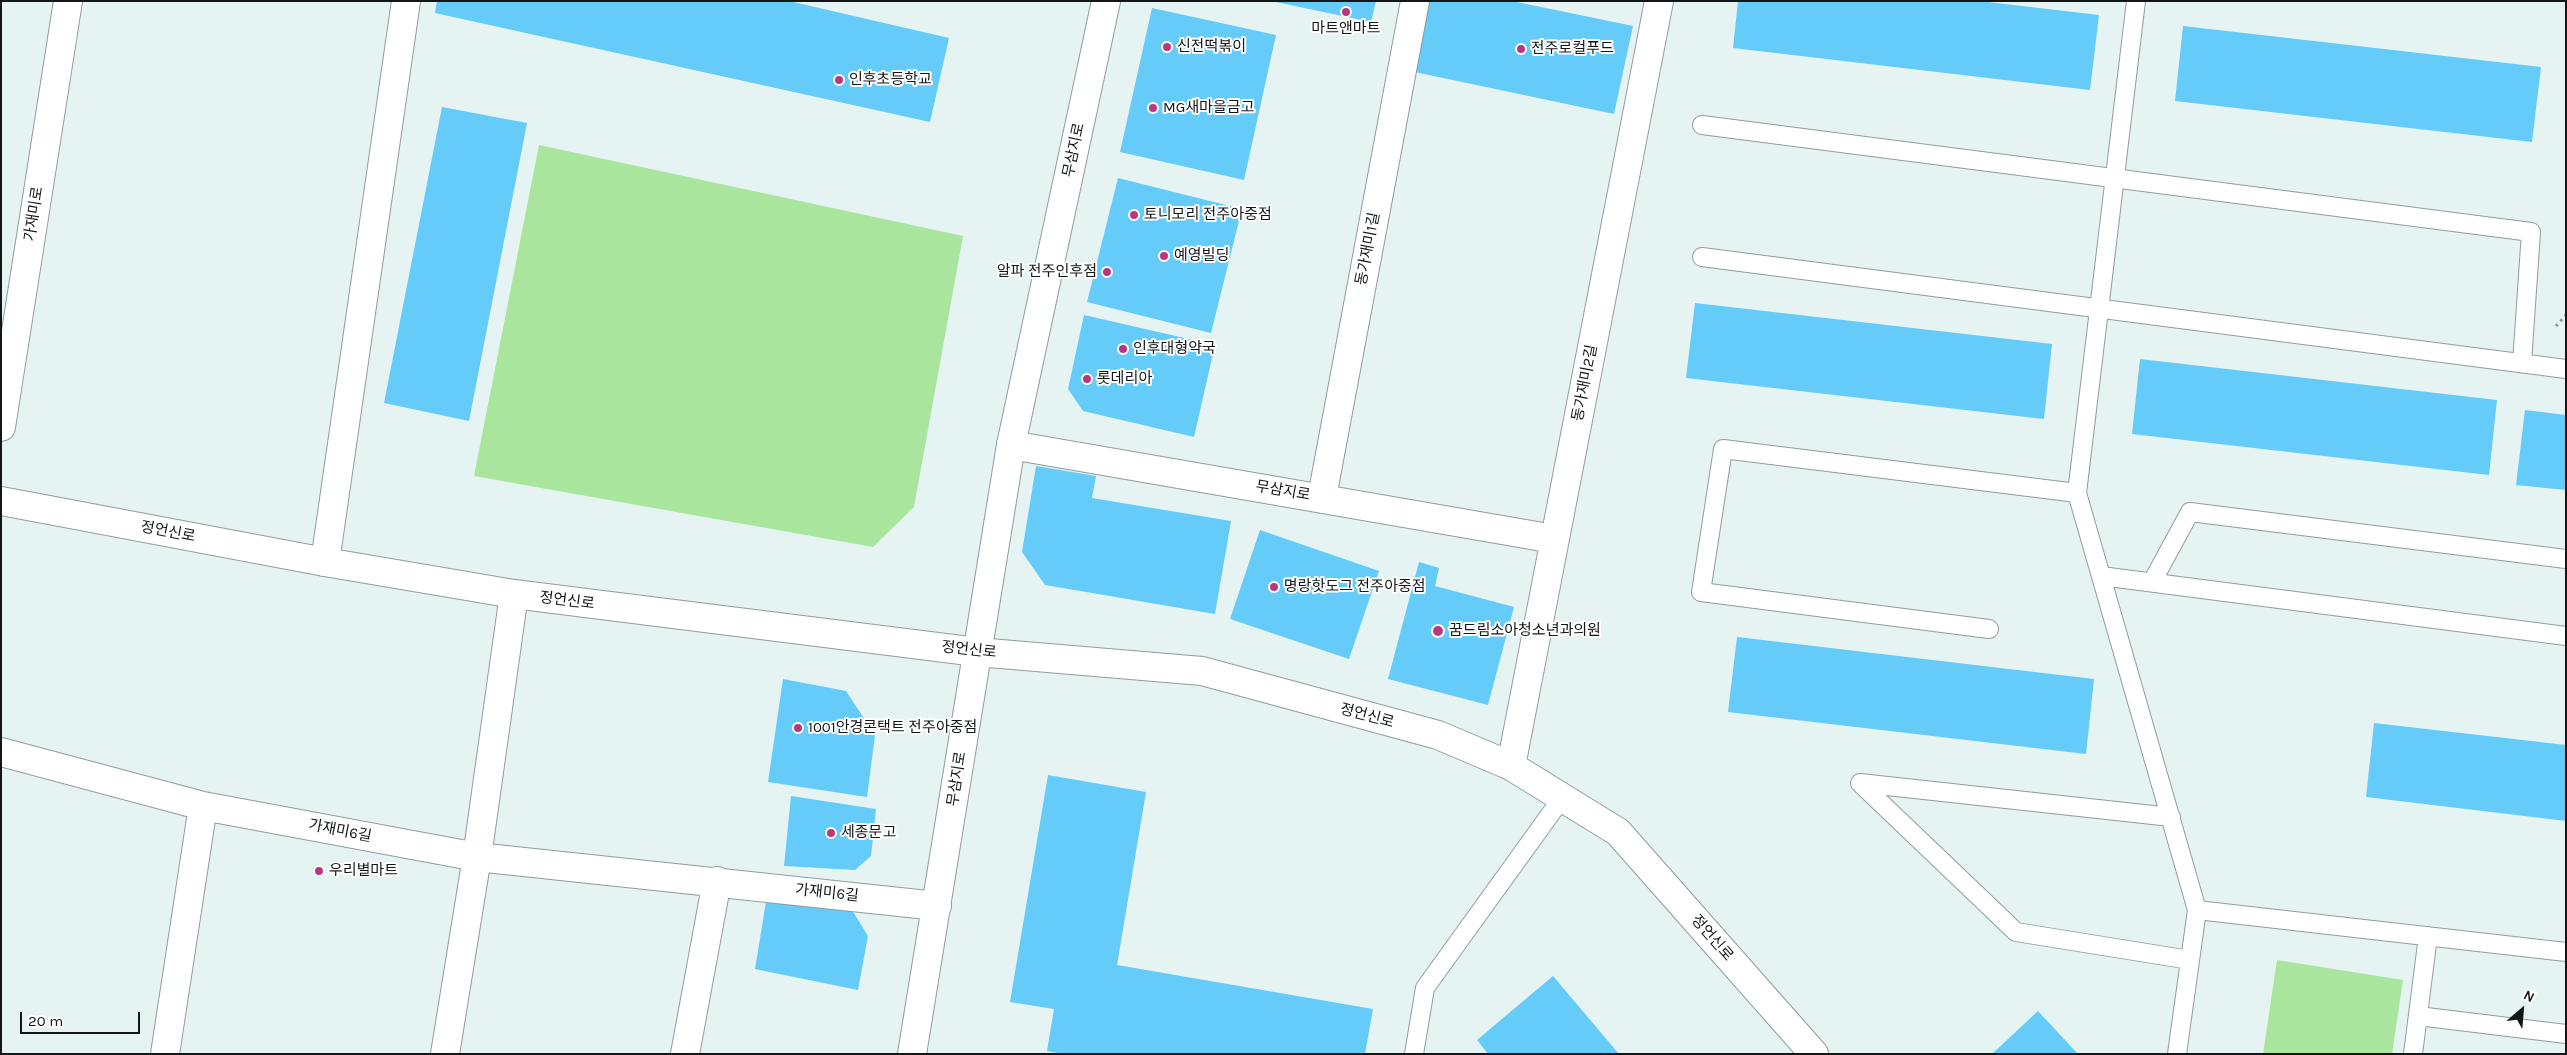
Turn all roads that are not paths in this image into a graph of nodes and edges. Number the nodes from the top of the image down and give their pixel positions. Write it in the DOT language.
graph roads {
  1 [pos="68,1"];
  2 [pos="406,1"];
  3 [pos="1106,1"];
  4 [pos="1415,1"];
  5 [pos="1659,1"];
  6 [pos="2136,1"];
  7 [pos="1702,125"];
  8 [pos="2115,179"];
  9 [pos="1702,256"];
  10 [pos="2100,308"];
  11 [pos="2522,363"];
  12 [pos="2566,368"];
  13 [pos="1,427"];
  14 [pos="1011,445"];
  15 [pos="2077,493"];
  16 [pos="1322,497"];
  17 [pos="1,501"];
  18 [pos="1554,539"];
  19 [pos="2566,560"];
  20 [pos="325,562"];
  21 [pos="2101,576"];
  22 [pos="2152,582"];
  23 [pos="514,594"];
  24 [pos="1989,629"];
  25 [pos="2566,636"];
  26 [pos="977,652"];
  27 [pos="1,752"];
  28 [pos="1511,766"];
  29 [pos="1562,798"];
  30 [pos="203,806"];
  31 [pos="2170,817"];
  32 [pos="477,857"];
  33 [pos="717,881"];
  34 [pos="937,906"];
  35 [pos="2197,910"];
  36 [pos="2428,936"];
  37 [pos="2566,952"];
  38 [pos="2190,960"];
  39 [pos="2418,1016"];
  40 [pos="2566,1034"];
  41 [pos="165,1054"];
  42 [pos="445,1054"];
  43 [pos="685,1054"];
  44 [pos="912,1054"];
  45 [pos="1414,1054"];
  46 [pos="1814,1054"];
  47 [pos="2177,1054"];
  48 [pos="2413,1054"];
  1 -- 13 [label="street, 가재미로"];
  2 -- 20 [label="street"];
  3 -- 14 [label="street, 무삼지로"];
  4 -- 16 [label="street, 동가재미1길"];
  5 -- 18 [label="street, 동가재미2길"];
  6 -- 8 [label="lane"];
  7 -- 8 [label="lane"];
  8 -- 10 [label="lane"];
  8 -- 11 [label="lane"];
  9 -- 10 [label="lane"];
  10 -- 11 [label="lane"];
  10 -- 15 [label="lane"];
  11 -- 12 [label="lane"];
  14 -- 16 [label="street, 무삼지로"];
  14 -- 26 [label="street, 무삼지로"];
  15 -- 21 [label="lane"];
  15 -- 24 [label="lane"];
  16 -- 18 [label="street, 무삼지로"];
  17 -- 20 [label="street, 정언신로"];
  18 -- 28 [label="street, 동가재미2길"];
  19 -- 22 [label="lane"];
  20 -- 23 [label="street, 정언신로"];
  21 -- 22 [label="lane"];
  21 -- 31 [label="lane"];
  22 -- 25 [label="lane"];
  23 -- 26 [label="street, 정언신로"];
  23 -- 32 [label="street"];
  26 -- 28 [label="street, 정언신로"];
  26 -- 34 [label="street, 무삼지로"];
  27 -- 30 [label="street, 가재미6길"];
  28 -- 29 [label="street, 정언신로"];
  29 -- 45 [label="lane"];
  29 -- 46 [label="street, 정언신로"];
  30 -- 32 [label="street, 가재미6길"];
  30 -- 41 [label="street"];
  31 -- 35 [label="lane"];
  31 -- 38 [label="lane"];
  32 -- 33 [label="street, 가재미6길"];
  32 -- 42 [label="street"];
  33 -- 34 [label="street, 가재미6길"];
  33 -- 43 [label="street"];
  34 -- 44 [label="street, 무삼지로"];
  35 -- 36 [label="lane"];
  35 -- 38 [label="lane"];
  36 -- 37 [label="lane"];
  36 -- 39 [label="lane"];
  38 -- 47 [label="lane"];
  39 -- 40 [label="lane"];
  39 -- 48 [label="lane"];
}
